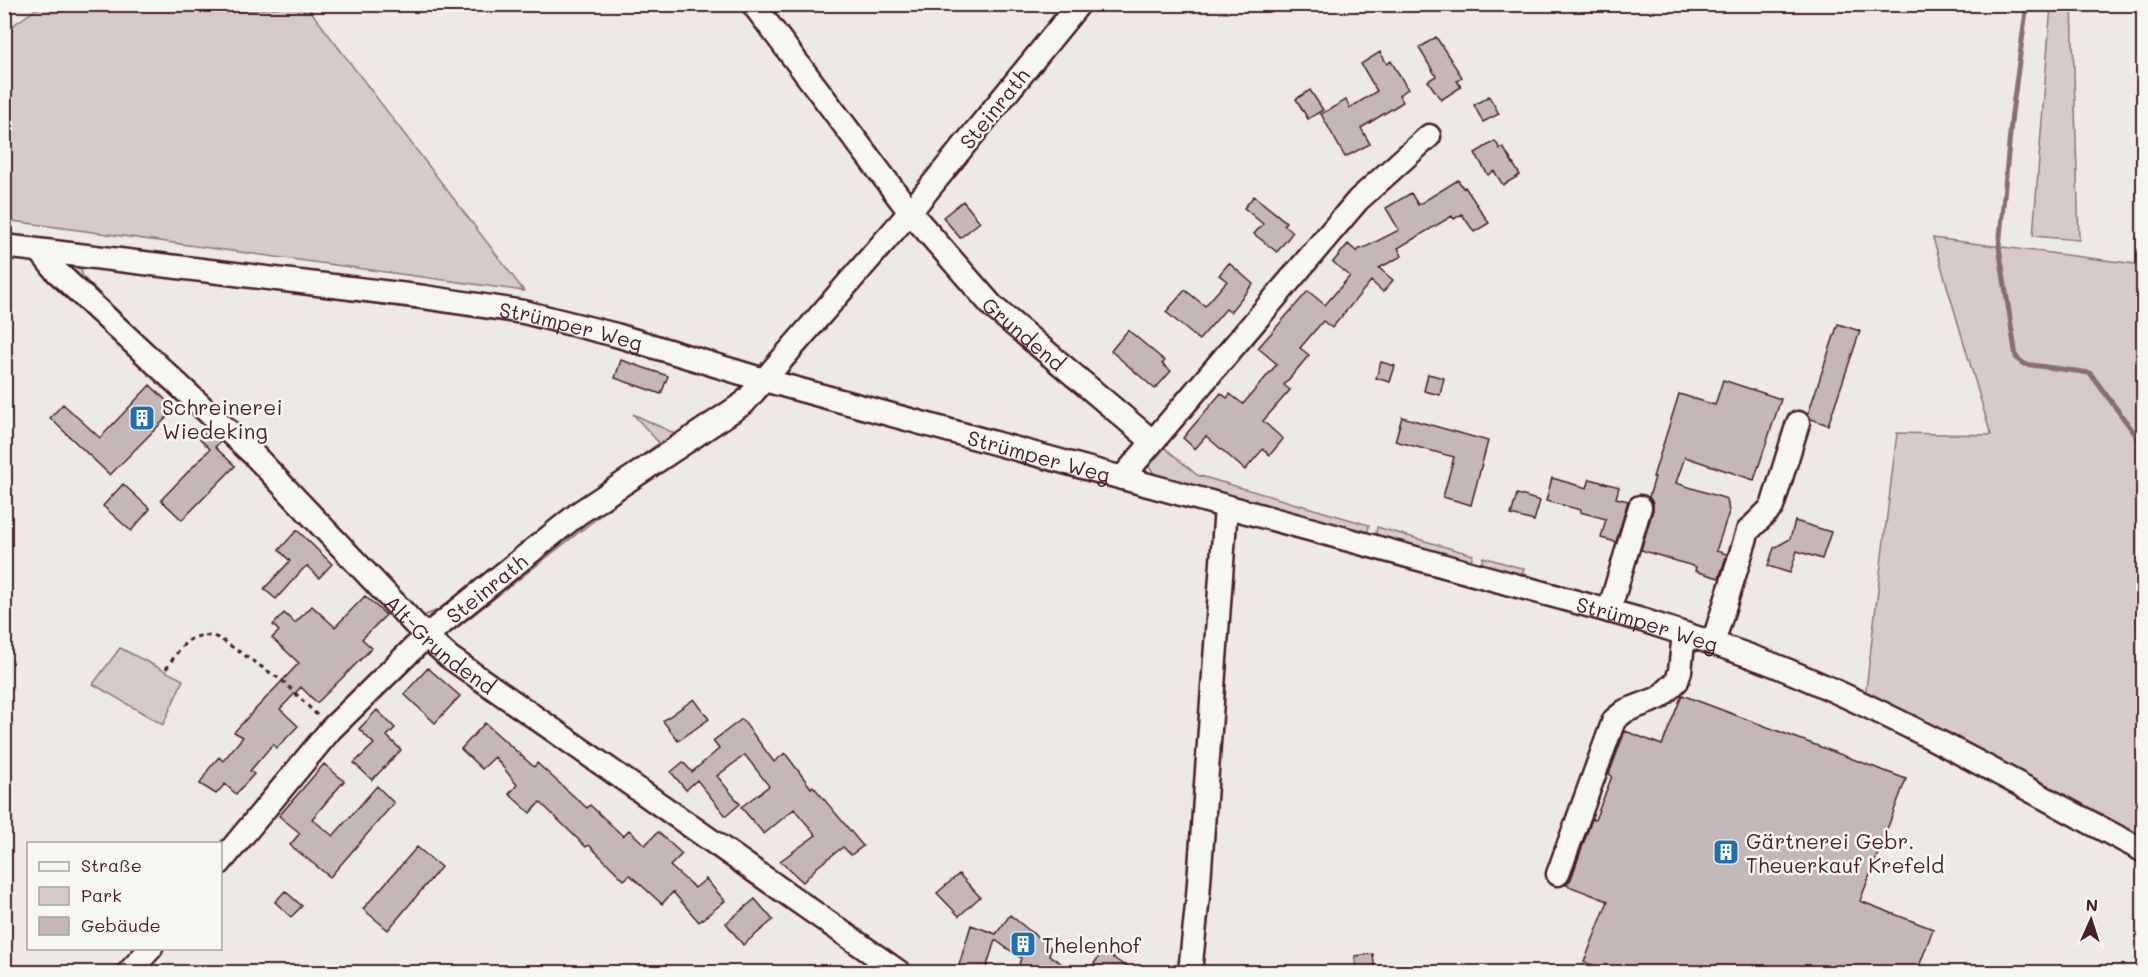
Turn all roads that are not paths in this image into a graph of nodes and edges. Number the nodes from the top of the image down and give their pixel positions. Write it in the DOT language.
graph roads {
  1 [pos="753,4"];
  2 [pos="1079,4"];
  3 [pos="1429,136"];
  4 [pos="910,212"];
  5 [pos="4,246"];
  6 [pos="40,251"];
  7 [pos="764,380"];
  8 [pos="1798,423"];
  9 [pos="1152,441"];
  10 [pos="1122,478"];
  11 [pos="1226,507"];
  12 [pos="1640,507"];
  13 [pos="1610,611"];
  14 [pos="1684,634"];
  15 [pos="426,636"];
  16 [pos="1713,643"];
  17 [pos="2144,851"];
  18 [pos="222,861"];
  19 [pos="1558,874"];
  20 [pos="149,950"];
  21 [pos="129,972"];
  22 [pos="899,972"];
  23 [pos="1190,972"];
  1 -- 4 [label="street, Grundend"];
  2 -- 4 [label="street, Steinrath"];
  3 -- 9 [label="street, Strümper Weg"];
  4 -- 7 [label="street"];
  4 -- 9 [label="street, Grundend"];
  5 -- 6 [label="street, Strümper Weg"];
  6 -- 7 [label="street, Strümper Weg"];
  6 -- 15 [label="street, Alt-Grundend"];
  7 -- 10 [label="street, Strümper Weg"];
  7 -- 15 [label="street, Steinrath"];
  8 -- 16 [label="street"];
  9 -- 10 [label="street, Strümper Weg"];
  10 -- 11 [label="street, Strümper Weg"];
  11 -- 13 [label="street, Strümper Weg"];
  11 -- 23 [label="street"];
  12 -- 13 [label="street"];
  13 -- 14 [label="street, Strümper Weg"];
  14 -- 16 [label="street, Strümper Weg"];
  14 -- 19 [label="street"];
  15 -- 18 [label="street, Steinrath"];
  15 -- 22 [label="street, Alt-Grundend"];
  16 -- 17 [label="street, Strümper Weg"];
  20 -- 21 [label="street"];
}
